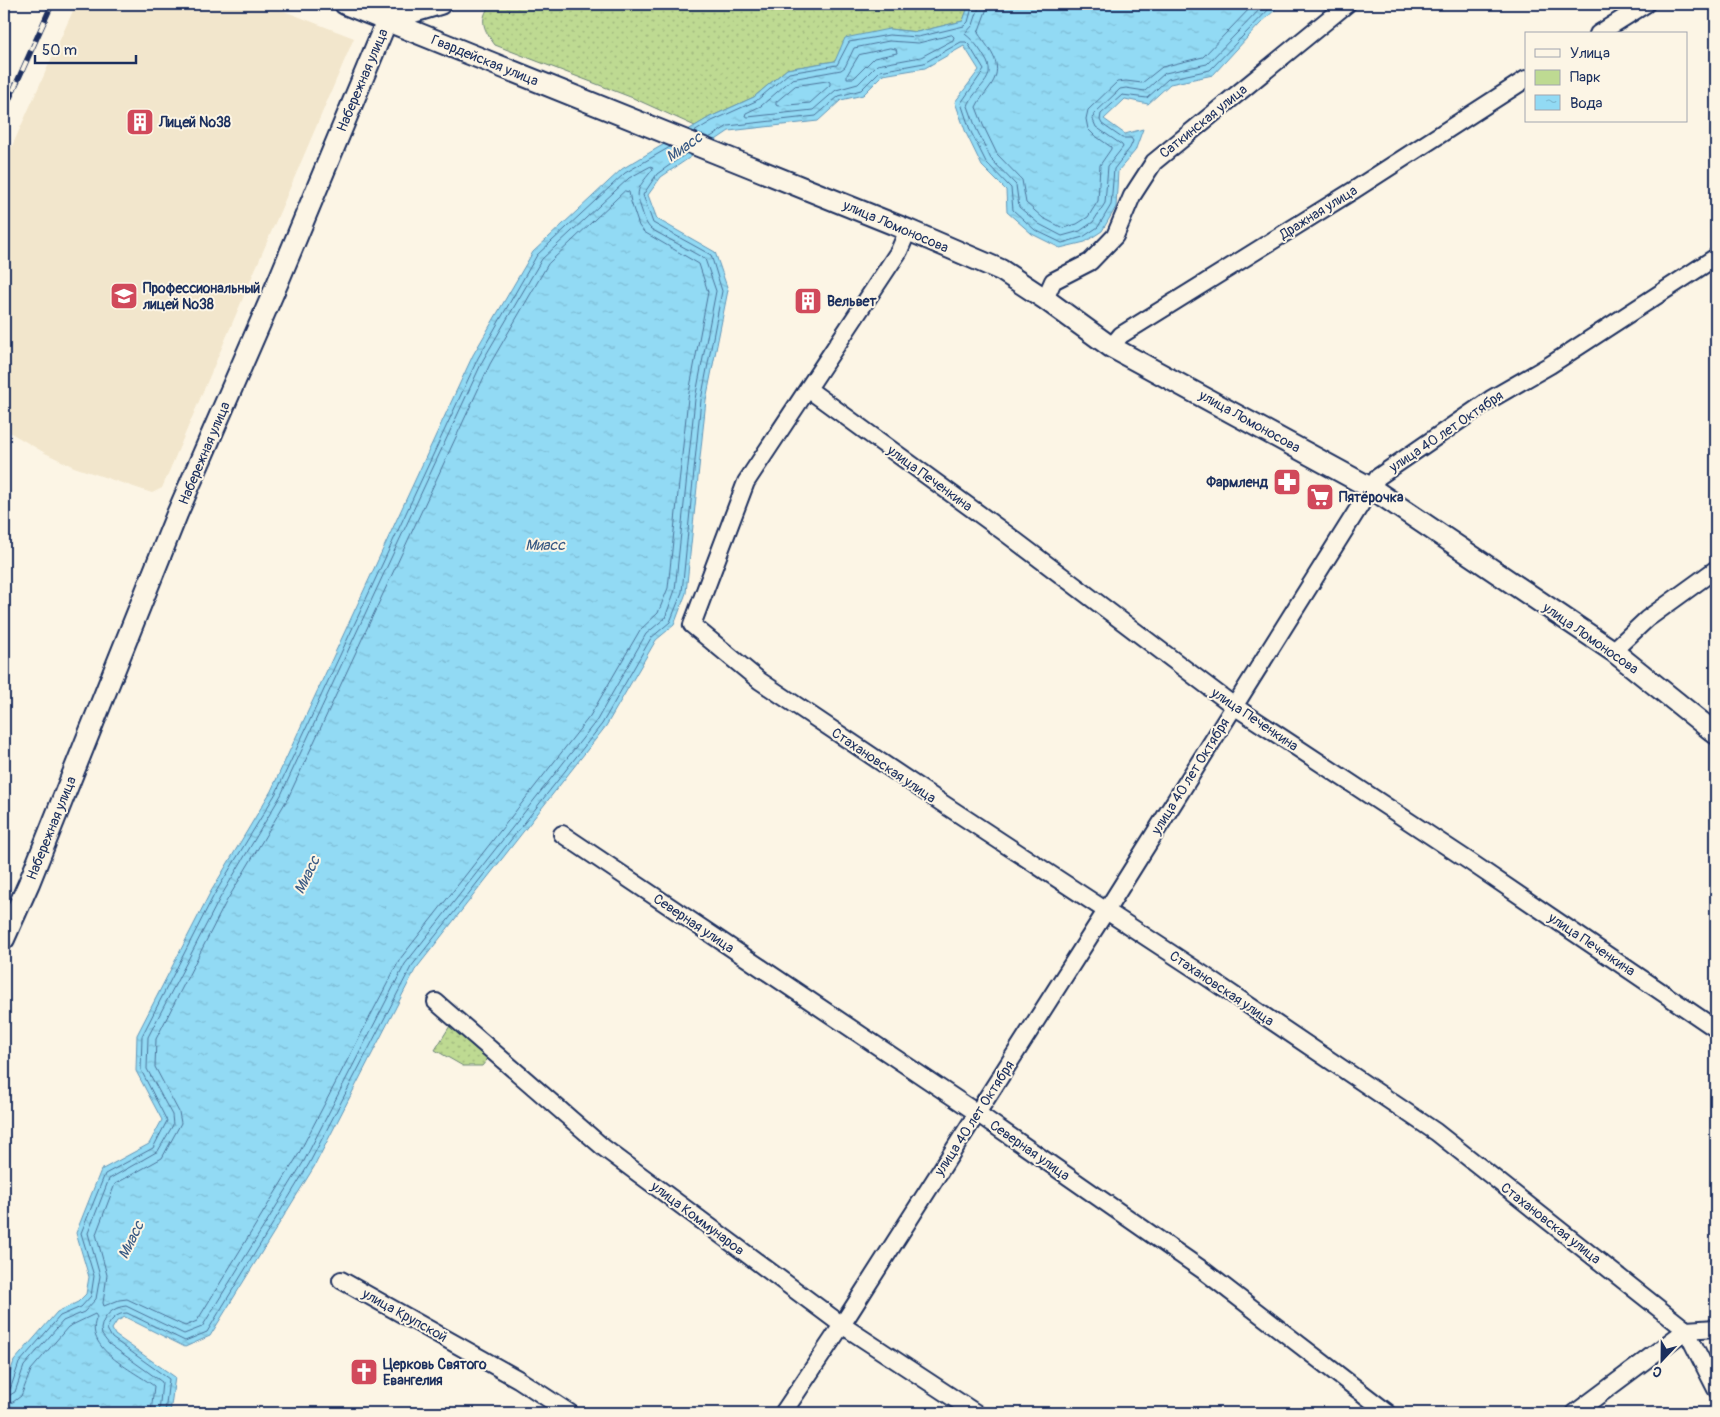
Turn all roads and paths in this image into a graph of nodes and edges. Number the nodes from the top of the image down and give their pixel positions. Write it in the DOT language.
graph roads {
  1 [pos="345,4"];
  2 [pos="440,4"];
  3 [pos="1347,4"];
  4 [pos="1646,4"];
  5 [pos="387,20"];
  6 [pos="1601,32"];
  7 [pos="1525,80"];
  8 [pos="750,166"];
  9 [pos="908,230"];
  10 [pos="1716,257"];
  11 [pos="1044,299"];
  12 [pos="1111,348"];
  13 [pos="808,389"];
  14 [pos="1370,488"];
  15 [pos="1716,569"];
  16 [pos="1613,651"];
  17 [pos="1234,706"];
  18 [pos="1716,734"];
  19 [pos="562,834"];
  20 [pos="1106,911"];
  21 [pos="4,939"];
  22 [pos="436,1002"];
  23 [pos="1716,1029"];
  24 [pos="976,1114"];
  25 [pos="341,1280"];
  26 [pos="842,1326"];
  27 [pos="1716,1328"];
  28 [pos="1686,1330"];
  29 [pos="1716,1389"];
  30 [pos="570,1413"];
  31 [pos="783,1413"];
  32 [pos="976,1413"];
  33 [pos="1388,1413"];
  34 [pos="1575,1413"];
  1 -- 5 [label="street, Гвардейская улица"];
  2 -- 5 [label="street, Набережная улица"];
  3 -- 11 [label="street, Саткинская улица"];
  4 -- 6 [label="street"];
  5 -- 8 [label="street, Гвардейская улица"];
  5 -- 21 [label="street, Набережная улица"];
  7 -- 12 [label="street, Дражная улица"];
  8 -- 9 [label="street, улица Ломоносова"];
  9 -- 11 [label="street, улица Ломоносова"];
  9 -- 13 [label="street"];
  10 -- 14 [label="street, улица 40 лет Октября"];
  11 -- 12 [label="street, улица Ломоносова"];
  12 -- 14 [label="street, улица Ломоносова"];
  13 -- 17 [label="street, улица Печенкина"];
  13 -- 20 [label="street, Стахановская улица"];
  14 -- 16 [label="street, улица Ломоносова"];
  14 -- 17 [label="street, улица 40 лет Октября"];
  15 -- 16 [label="street"];
  16 -- 18 [label="street, улица Ломоносова"];
  17 -- 20 [label="street, улица 40 лет Октября"];
  17 -- 23 [label="street, улица Печенкина"];
  19 -- 24 [label="street, Северная улица"];
  20 -- 24 [label="street, улица 40 лет Октября"];
  20 -- 28 [label="street, Стахановская улица"];
  22 -- 26 [label="street, улица Коммунаров"];
  24 -- 26 [label="street, улица 40 лет Октября"];
  24 -- 33 [label="street, Северная улица"];
  25 -- 30 [label="street, улица Крупской"];
  26 -- 31 [label="street, улица 40 лет Октября"];
  26 -- 32 [label="street, улица Коммунаров"];
  27 -- 28 [label="street"];
  28 -- 29 [label="street, Стахановская улица"];
  28 -- 34 [label="street"];
}
